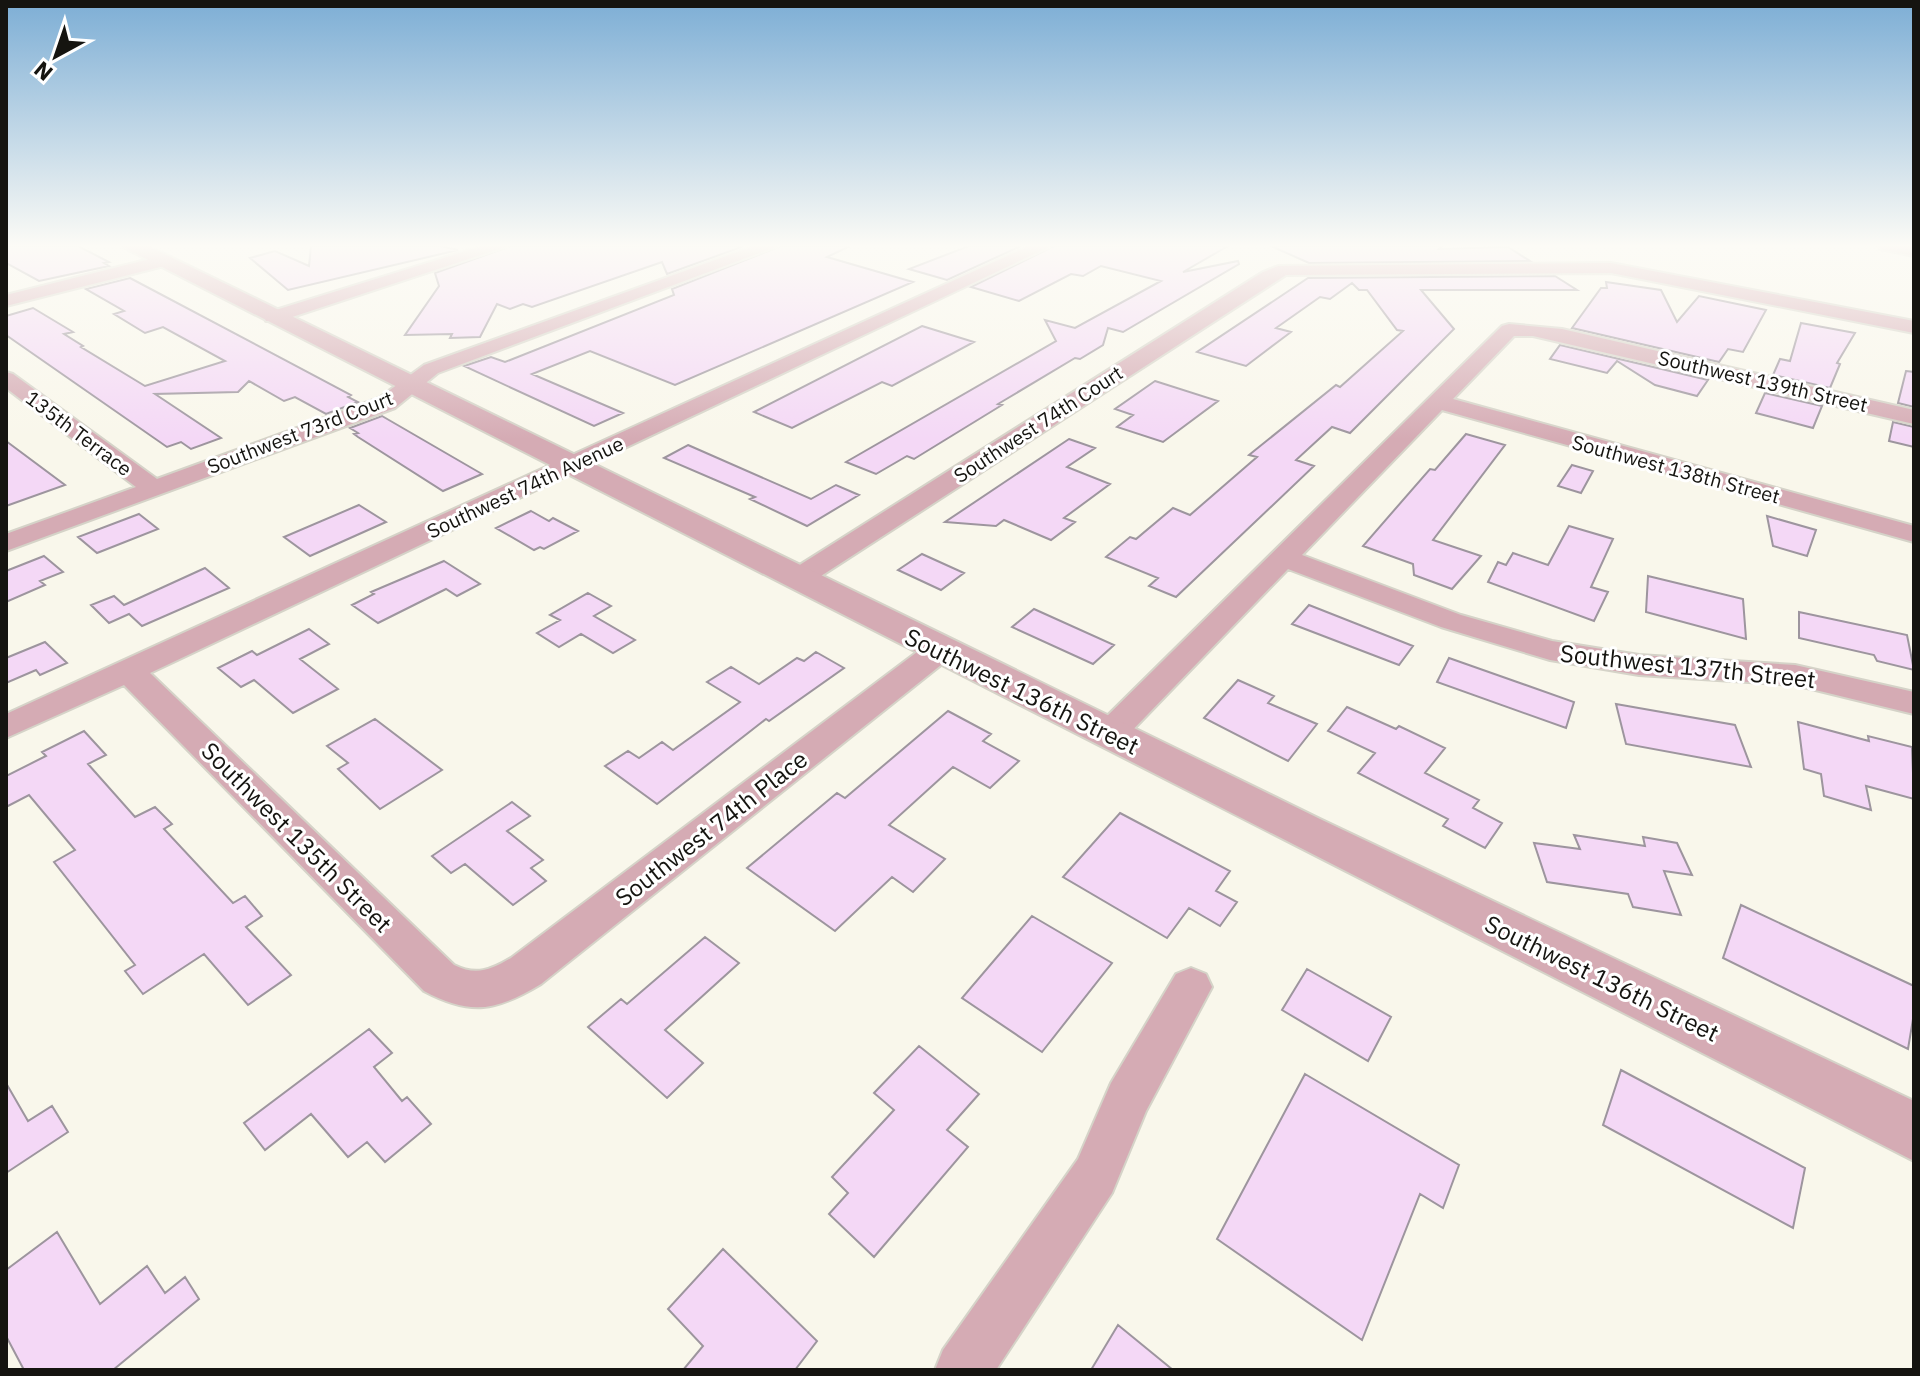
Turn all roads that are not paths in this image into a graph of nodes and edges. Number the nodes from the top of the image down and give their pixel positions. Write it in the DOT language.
graph roads {
  1 [pos="259,310"];
  2 [pos="294,310"];
  3 [pos="593,310"];
  4 [pos="905,310"];
  5 [pos="1219,310"];
  6 [pos="1829,310"];
  7 [pos="273,317"];
  8 [pos="1914,327"];
  9 [pos="6,378"];
  10 [pos="411,386"];
  11 [pos="1438,402"];
  12 [pos="1914,417"];
  13 [pos="570,466"];
  14 [pos="153,488"];
  15 [pos="1914,534"];
  16 [pos="6,543"];
  17 [pos="1284,558"];
  18 [pos="797,579"];
  19 [pos="940,650"];
  20 [pos="128,670"];
  21 [pos="1914,703"];
  22 [pos="6,727"];
  23 [pos="1109,734"];
  24 [pos="1191,987"];
  25 [pos="474,991"];
  26 [pos="1914,1132"];
  27 [pos="963,1370"];
  1 -- 7 [label="street, Southwest 136th Street"];
  2 -- 7 [label="street"];
  3 -- 10 [label="street, Southwest 73rd Court"];
  4 -- 13 [label="street, Southwest 74th Avenue"];
  5 -- 18 [label="street, Southwest 74th Court"];
  6 -- 8 [label="street"];
  7 -- 10 [label="street, Southwest 136th Street"];
  9 -- 14 [label="street, 135th Terrace"];
  10 -- 13 [label="street, Southwest 136th Street"];
  10 -- 14 [label="street, Southwest 73rd Court"];
  11 -- 12 [label="street, Southwest 139th Street"];
  11 -- 15 [label="street, Southwest 138th Street"];
  11 -- 17 [label="street"];
  13 -- 18 [label="street, Southwest 136th Street"];
  13 -- 20 [label="street, Southwest 74th Avenue"];
  14 -- 16 [label="street, Southwest 73rd Court"];
  17 -- 21 [label="street, Southwest 137th Street"];
  17 -- 23 [label="street"];
  18 -- 19 [label="street, Southwest 136th Street"];
  19 -- 23 [label="street, Southwest 136th Street"];
  19 -- 25 [label="street, Southwest 74th Place"];
  20 -- 22 [label="street, Southwest 74th Avenue"];
  20 -- 25 [label="street, Southwest 135th Street"];
  23 -- 26 [label="street, Southwest 136th Street"];
  24 -- 27 [label="street"];
}
